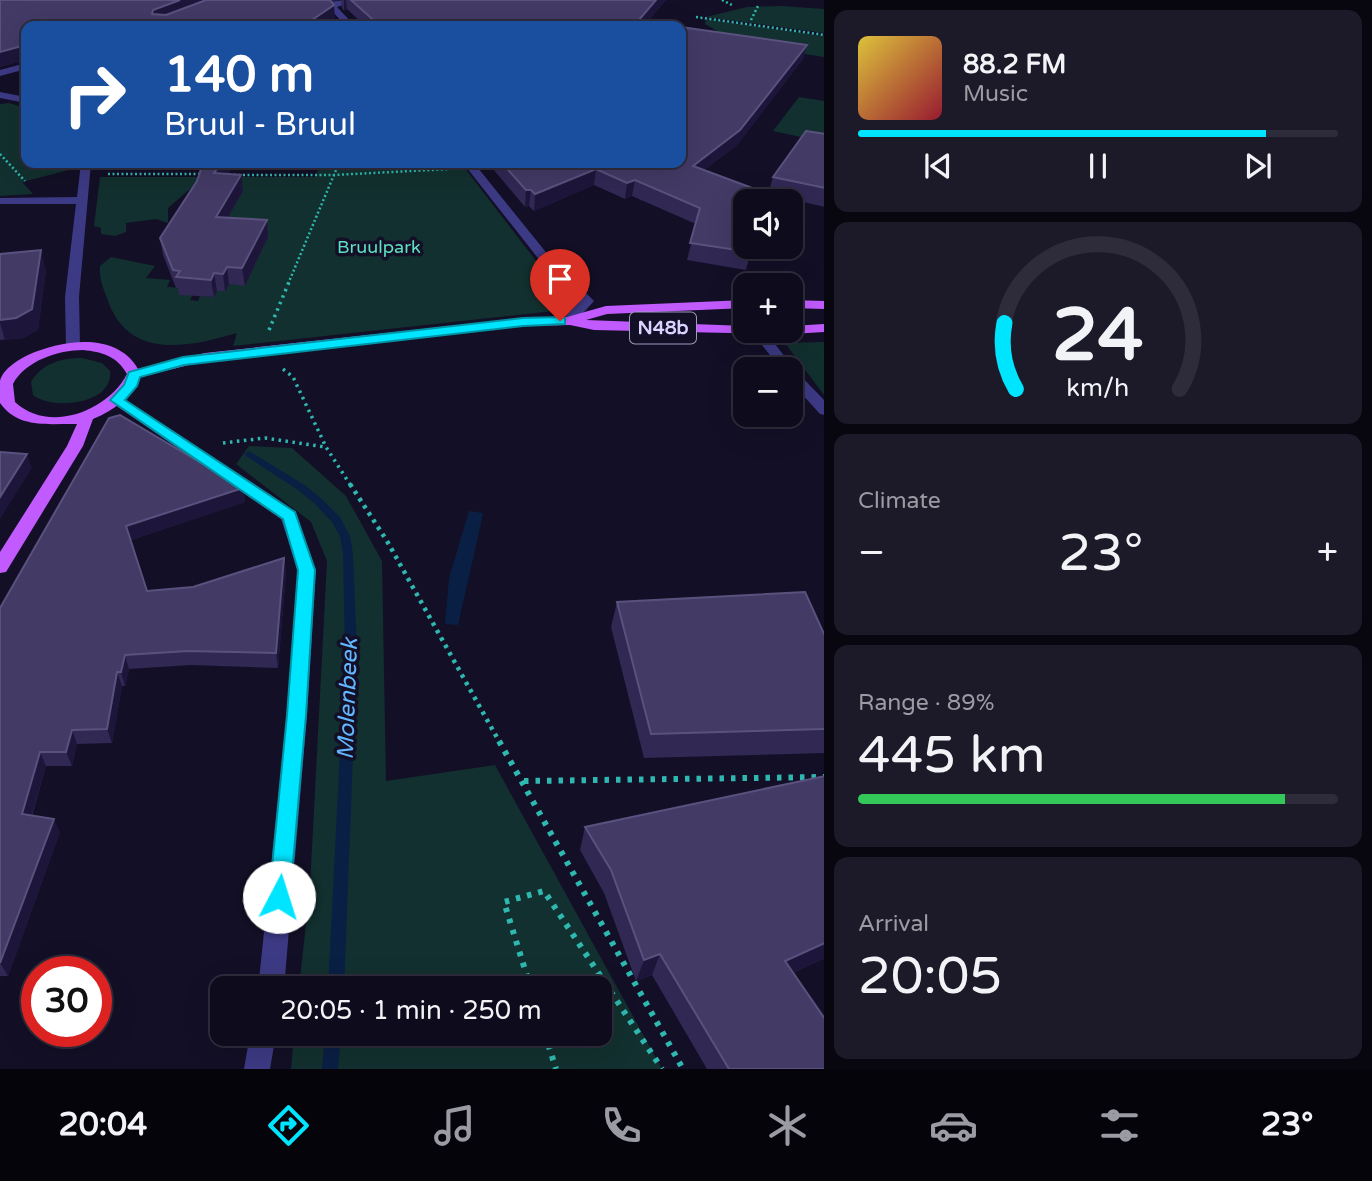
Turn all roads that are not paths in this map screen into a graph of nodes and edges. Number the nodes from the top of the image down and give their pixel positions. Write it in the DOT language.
graph roads {
  1 [pos="354,0"];
  2 [pos="299,4"];
  3 [pos="331,6"];
  4 [pos="346,21"];
  5 [pos="21,67"];
  6 [pos="0,73"];
  7 [pos="0,95"];
  8 [pos="21,99"];
  9 [pos="472,168"];
  10 [pos="85,169"];
  11 [pos="82,200"];
  12 [pos="0,201"];
  13 [pos="733,305"];
  14 [pos="803,305"];
  15 [pos="824,306"];
  16 [pos="568,321"];
  17 [pos="824,328"];
  18 [pos="803,329"];
  19 [pos="733,330"];
  20 [pos="767,343"];
  21 [pos="73,346"];
  22 [pos="778,357"];
  23 [pos="8,369"];
  24 [pos="134,374"];
  25 [pos="803,387"];
  26 [pos="2,393"];
  27 [pos="117,400"];
  28 [pos="824,411"];
  29 [pos="86,415"];
  30 [pos="0,567"];
  31 [pos="272,976"];
  32 [pos="261,1046"];
  33 [pos="257,1069"];
  1 -- 3 [label="street"];
  2 -- 3 [label="street"];
  3 -- 4 [label="street"];
  5 -- 6 [label="street"];
  7 -- 8 [label="street"];
  9 -- 16 [label="street"];
  10 -- 11 [label="street"];
  11 -- 12 [label="street"];
  11 -- 21 [label="street"];
  13 -- 16 [label="main road, N48b"];
  14 -- 15 [label="main road"];
  16 -- 19 [label="main road, N48b"];
  16 -- 24 [label="main road, N48b"];
  17 -- 18 [label="main road"];
  20 -- 22 [label="street"];
  21 -- 23 [label="main road"];
  21 -- 24 [label="main road"];
  23 -- 26 [label="main road"];
  24 -- 27 [label="main road"];
  25 -- 28 [label="street"];
  26 -- 29 [label="main road"];
  27 -- 29 [label="main road"];
  27 -- 31 [label="street"];
  29 -- 30 [label="main road"];
  32 -- 33 [label="street"];
}
